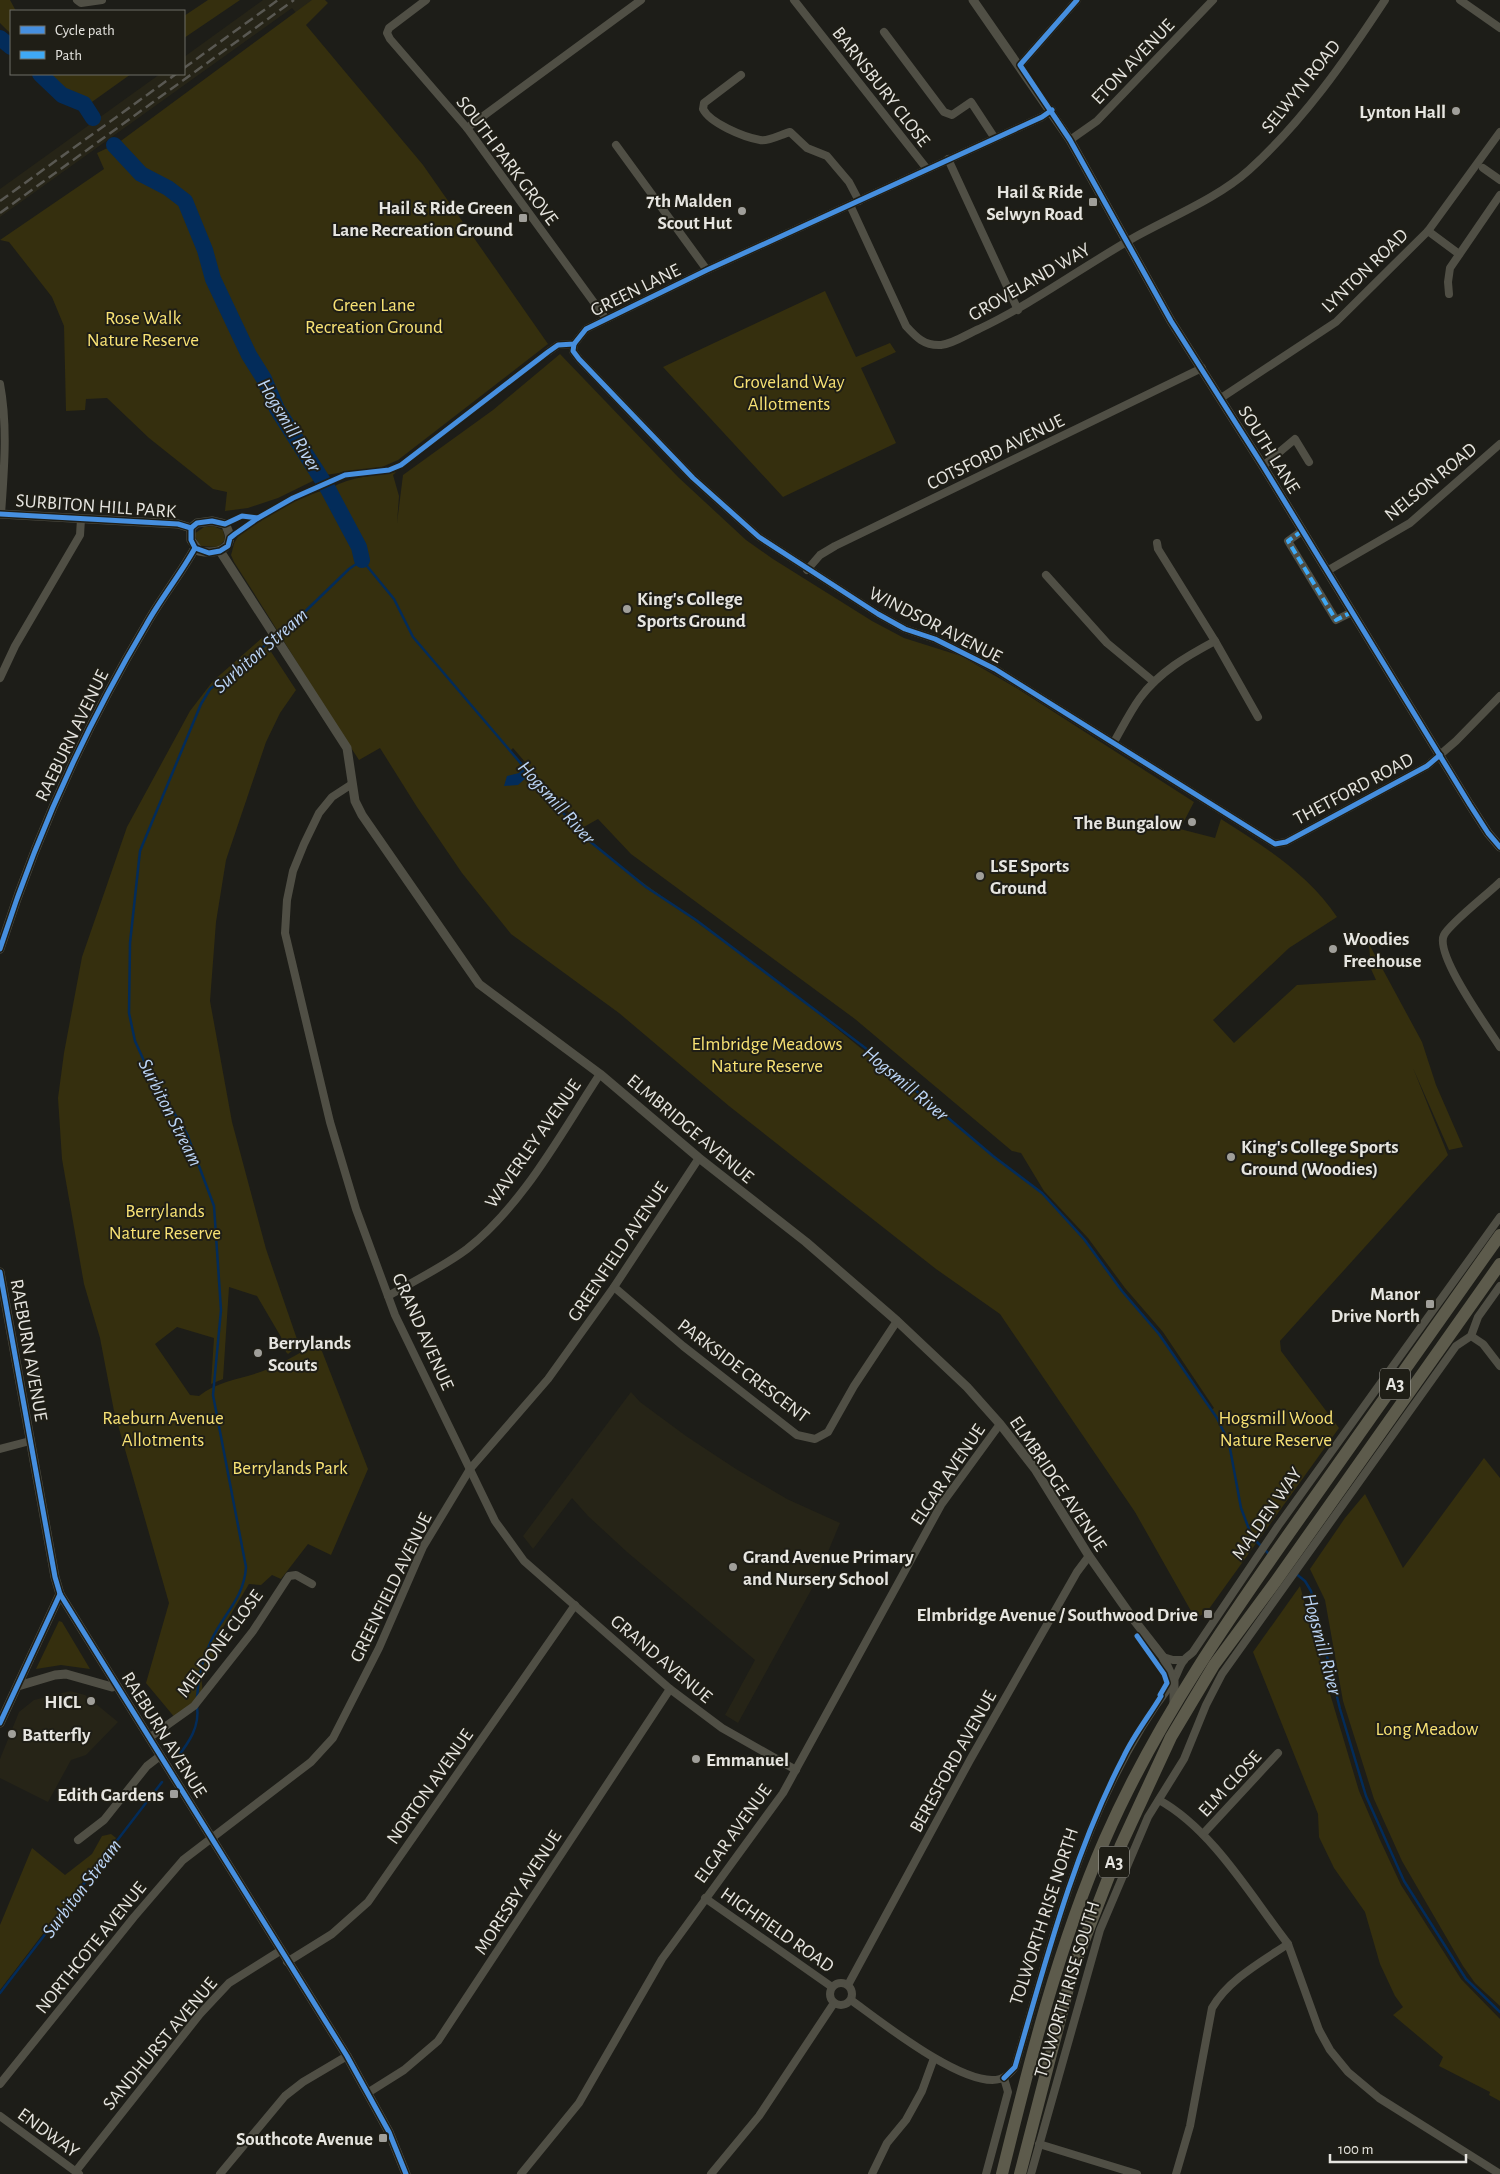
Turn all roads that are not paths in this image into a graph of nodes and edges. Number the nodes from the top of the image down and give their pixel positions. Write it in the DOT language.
graph roads {
  1 [pos="77,0"];
  2 [pos="102,0"];
  3 [pos="426,0"];
  4 [pos="641,0"];
  5 [pos="794,0"];
  6 [pos="973,0"];
  7 [pos="1077,0"];
  8 [pos="1213,0"];
  9 [pos="1385,0"];
  10 [pos="1460,0"];
  11 [pos="1500,28"];
  12 [pos="884,32"];
  13 [pos="1020,65"];
  14 [pos="740,75"];
  15 [pos="1052,110"];
  16 [pos="467,128"];
  17 [pos="1500,132"];
  18 [pos="994,137"];
  19 [pos="1070,140"];
  20 [pos="616,145"];
  21 [pos="948,159"];
  22 [pos="1483,168"];
  23 [pos="927,169"];
  24 [pos="1500,180"];
  25 [pos="1500,195"];
  26 [pos="859,200"];
  27 [pos="850,205"];
  28 [pos="1428,230"];
  29 [pos="1126,242"];
  30 [pos="1459,254"];
  31 [pos="707,270"];
  32 [pos="1449,294"];
  33 [pos="1018,310"];
  34 [pos="606,319"];
  35 [pos="574,344"];
  36 [pos="548,352"];
  37 [pos="1202,368"];
  38 [pos="0,384"];
  39 [pos="1221,398"];
  40 [pos="1500,444"];
  41 [pos="1309,462"];
  42 [pos="1263,466"];
  43 [pos="0,514"];
  44 [pos="81,519"];
  45 [pos="191,528"];
  46 [pos="1302,531"];
  47 [pos="1157,543"];
  48 [pos="196,548"];
  49 [pos="220,551"];
  50 [pos="807,570"];
  51 [pos="1327,571"];
  52 [pos="1046,574"];
  53 [pos="1352,612"];
  54 [pos="1215,641"];
  55 [pos="0,678"];
  56 [pos="1154,682"];
  57 [pos="1500,696"];
  58 [pos="1258,717"];
  59 [pos="1114,742"];
  60 [pos="1440,756"];
  61 [pos="352,784"];
  62 [pos="1280,844"];
  63 [pos="1500,847"];
  64 [pos="1500,882"];
  65 [pos="3,930"];
  66 [pos="0,949"];
  67 [pos="1500,1047"];
  68 [pos="600,1074"];
  69 [pos="699,1158"];
  70 [pos="1500,1218"];
  71 [pos="1500,1235"];
  72 [pos="1500,1264"];
  73 [pos="0,1272"];
  74 [pos="1500,1286"];
  75 [pos="614,1287"];
  76 [pos="388,1296"];
  77 [pos="897,1321"];
  78 [pos="1471,1336"];
  79 [pos="1500,1366"];
  80 [pos="1000,1424"];
  81 [pos="30,1441"];
  82 [pos="0,1449"];
  83 [pos="470,1469"];
  84 [pos="1284,1530"];
  85 [pos="1306,1548"];
  86 [pos="1090,1556"];
  87 [pos="1259,1567"];
  88 [pos="312,1584"];
  89 [pos="1280,1584"];
  90 [pos="60,1594"];
  91 [pos="575,1605"];
  92 [pos="1163,1657"];
  93 [pos="1184,1660"];
  94 [pos="1174,1681"];
  95 [pos="115,1684"];
  96 [pos="18,1686"];
  97 [pos="670,1689"];
  98 [pos="1174,1705"];
  99 [pos="0,1722"];
  100 [pos="149,1738"];
  101 [pos="1278,1753"];
  102 [pos="160,1756"];
  103 [pos="796,1770"];
  104 [pos="1159,1800"];
  105 [pos="1203,1834"];
  106 [pos="212,1837"];
  107 [pos="78,1840"];
  108 [pos="705,1898"];
  109 [pos="1288,1944"];
  110 [pos="280,1951"];
  111 [pos="287,1962"];
  112 [pos="848,1985"];
  113 [pos="832,1987"];
  114 [pos="851,2000"];
  115 [pos="834,2003"];
  116 [pos="347,2056"];
  117 [pos="934,2058"];
  118 [pos="1004,2078"];
  119 [pos="0,2084"];
  120 [pos="368,2092"];
  121 [pos="0,2116"];
  122 [pos="1039,2144"];
  123 [pos="78,2173"];
  124 [pos="220,2174"];
  125 [pos="406,2174"];
  126 [pos="521,2174"];
  127 [pos="711,2174"];
  128 [pos="872,2174"];
  129 [pos="986,2174"];
  130 [pos="1002,2174"];
  131 [pos="1020,2174"];
  132 [pos="1031,2174"];
  133 [pos="1137,2174"];
  134 [pos="1176,2174"];
  135 [pos="1500,2174"];
  1 -- 2 [label="street"];
  3 -- 16 [label="street, SOUTH PARK GROVE"];
  4 -- 16 [label="street"];
  5 -- 23 [label="street, BARNSBURY CLOSE"];
  6 -- 13 [label="street, SOUTH LANE"];
  7 -- 13 [label="street"];
  8 -- 19 [label="street, ETON AVENUE"];
  9 -- 29 [label="street, SELWYN ROAD"];
  10 -- 11 [label="street"];
  12 -- 18 [label="street"];
  13 -- 15 [label="street, SOUTH LANE"];
  14 -- 26 [label="street"];
  15 -- 18 [label="street, GREEN LANE"];
  15 -- 19 [label="street, SOUTH LANE"];
  16 -- 34 [label="street, SOUTH PARK GROVE"];
  17 -- 28 [label="street, LYNTON ROAD"];
  18 -- 21 [label="street, GREEN LANE"];
  19 -- 29 [label="street, SOUTH LANE"];
  20 -- 31 [label="street"];
  21 -- 23 [label="street, GREEN LANE"];
  21 -- 33 [label="street"];
  22 -- 24 [label="street"];
  23 -- 26 [label="street, GREEN LANE"];
  25 -- 30 [label="street"];
  26 -- 27 [label="street, GREEN LANE"];
  27 -- 31 [label="street, GREEN LANE"];
  27 -- 33 [label="street, GROVELAND WAY"];
  28 -- 30 [label="street"];
  28 -- 39 [label="street, LYNTON ROAD"];
  29 -- 33 [label="street, GROVELAND WAY"];
  29 -- 37 [label="street, SOUTH LANE"];
  30 -- 32 [label="street"];
  31 -- 34 [label="street, GREEN LANE"];
  34 -- 35 [label="street, GREEN LANE"];
  35 -- 36 [label="street"];
  35 -- 50 [label="street, WINDSOR AVENUE"];
  37 -- 39 [label="street, SOUTH LANE"];
  37 -- 50 [label="street, COTSFORD AVENUE"];
  38 -- 43 [label="street"];
  39 -- 42 [label="street, SOUTH LANE"];
  40 -- 51 [label="street, NELSON ROAD"];
  41 -- 42 [label="street"];
  42 -- 46 [label="street, SOUTH LANE"];
  43 -- 44 [label="street, SURBITON HILL PARK"];
  44 -- 45 [label="street, SURBITON HILL PARK"];
  44 -- 55 [label="street"];
  45 -- 48 [label="street"];
  45 -- 49 [label="street"];
  46 -- 51 [label="street, SOUTH LANE"];
  46 -- 53 [label="street"];
  47 -- 54 [label="street"];
  48 -- 49 [label="street"];
  48 -- 65 [label="street, RAEBURN AVENUE"];
  49 -- 61 [label="street, ELMBRIDGE AVENUE"];
  50 -- 59 [label="street, WINDSOR AVENUE"];
  51 -- 53 [label="street, SOUTH LANE"];
  52 -- 56 [label="street"];
  53 -- 60 [label="street, SOUTH LANE"];
  54 -- 56 [label="street"];
  54 -- 58 [label="street"];
  56 -- 59 [label="street"];
  57 -- 60 [label="street, THETFORD ROAD"];
  59 -- 62 [label="street, WINDSOR AVENUE"];
  60 -- 62 [label="street, THETFORD ROAD"];
  60 -- 63 [label="street, SOUTH LANE"];
  61 -- 68 [label="street, ELMBRIDGE AVENUE"];
  61 -- 76 [label="street, GRAND AVENUE"];
  64 -- 67 [label="street"];
  65 -- 66 [label="street, RAEBURN AVENUE"];
  68 -- 69 [label="street, ELMBRIDGE AVENUE"];
  68 -- 76 [label="street, WAVERLEY AVENUE"];
  69 -- 75 [label="street, GREENFIELD AVENUE"];
  69 -- 77 [label="street, ELMBRIDGE AVENUE"];
  70 -- 84 [label="street, MALDEN WAY"];
  71 -- 84 [label="highway, MALDEN WAY / A3"];
  72 -- 85 [label="highway, A3"];
  73 -- 81 [label="street, RAEBURN AVENUE"];
  74 -- 78 [label="street"];
  75 -- 77 [label="street, PARKSIDE CRESCENT"];
  75 -- 83 [label="street, GREENFIELD AVENUE"];
  76 -- 83 [label="street, GRAND AVENUE"];
  77 -- 80 [label="street, ELMBRIDGE AVENUE"];
  78 -- 79 [label="street"];
  78 -- 85 [label="street"];
  80 -- 86 [label="street, ELMBRIDGE AVENUE"];
  80 -- 103 [label="street, ELGAR AVENUE"];
  81 -- 82 [label="street"];
  81 -- 90 [label="street, RAEBURN AVENUE"];
  83 -- 91 [label="street, GRAND AVENUE"];
  83 -- 106 [label="street, GREENFIELD AVENUE"];
  84 -- 87 [label="highway, MALDEN WAY / A3"];
  85 -- 89 [label="highway, A3"];
  86 -- 92 [label="street, ELMBRIDGE AVENUE"];
  86 -- 112 [label="street, BERESFORD AVENUE"];
  87 -- 93 [label="street, MALDEN WAY"];
  87 -- 98 [label="highway, TOLWORTH RISE NORTH / A3"];
  88 -- 100 [label="street, MELDONE CLOSE"];
  89 -- 104 [label="street, TOLWORTH RISE SOUTH"];
  89 -- 131 [label="highway, TOLWORTH RISE SOUTH / A3"];
  90 -- 95 [label="street, RAEBURN AVENUE"];
  90 -- 96 [label="street"];
  91 -- 97 [label="street, GRAND AVENUE"];
  91 -- 111 [label="street, NORTON AVENUE"];
  92 -- 93 [label="street"];
  92 -- 94 [label="street, ELMBRIDGE AVENUE"];
  93 -- 94 [label="street, MALDEN WAY"];
  94 -- 98 [label="street, ELMBRIDGE AVENUE"];
  94 -- 118 [label="street, TOLWORTH RISE NORTH"];
  95 -- 96 [label="street"];
  95 -- 100 [label="street, RAEBURN AVENUE"];
  96 -- 99 [label="street"];
  97 -- 103 [label="street, GRAND AVENUE"];
  97 -- 120 [label="street, MORESBY AVENUE"];
  98 -- 130 [label="highway, TOLWORTH RISE NORTH / A3"];
  100 -- 102 [label="street, RAEBURN AVENUE"];
  101 -- 105 [label="street, ELM CLOSE"];
  102 -- 106 [label="street, RAEBURN AVENUE"];
  102 -- 107 [label="street"];
  103 -- 108 [label="street, ELGAR AVENUE"];
  104 -- 105 [label="street"];
  104 -- 122 [label="street, TOLWORTH RISE SOUTH"];
  105 -- 109 [label="street"];
  106 -- 110 [label="street, RAEBURN AVENUE"];
  106 -- 119 [label="street, NORTHCOTE AVENUE"];
  108 -- 113 [label="street, HIGHFIELD ROAD"];
  108 -- 126 [label="street, ELGAR AVENUE"];
  109 -- 134 [label="street"];
  109 -- 135 [label="street"];
  110 -- 111 [label="street, RAEBURN AVENUE"];
  110 -- 123 [label="street, SANDHURST AVENUE"];
  111 -- 116 [label="street, RAEBURN AVENUE"];
  112 -- 113 [label="street"];
  112 -- 114 [label="street"];
  113 -- 115 [label="street"];
  114 -- 115 [label="street"];
  114 -- 117 [label="street"];
  115 -- 127 [label="street"];
  116 -- 120 [label="street, RAEBURN AVENUE"];
  116 -- 124 [label="street"];
  117 -- 118 [label="street"];
  117 -- 128 [label="street"];
  118 -- 129 [label="street"];
  120 -- 125 [label="street, RAEBURN AVENUE"];
  121 -- 123 [label="street, ENDWAY"];
  122 -- 132 [label="street, TOLWORTH RISE SOUTH"];
  122 -- 133 [label="street"];
}
